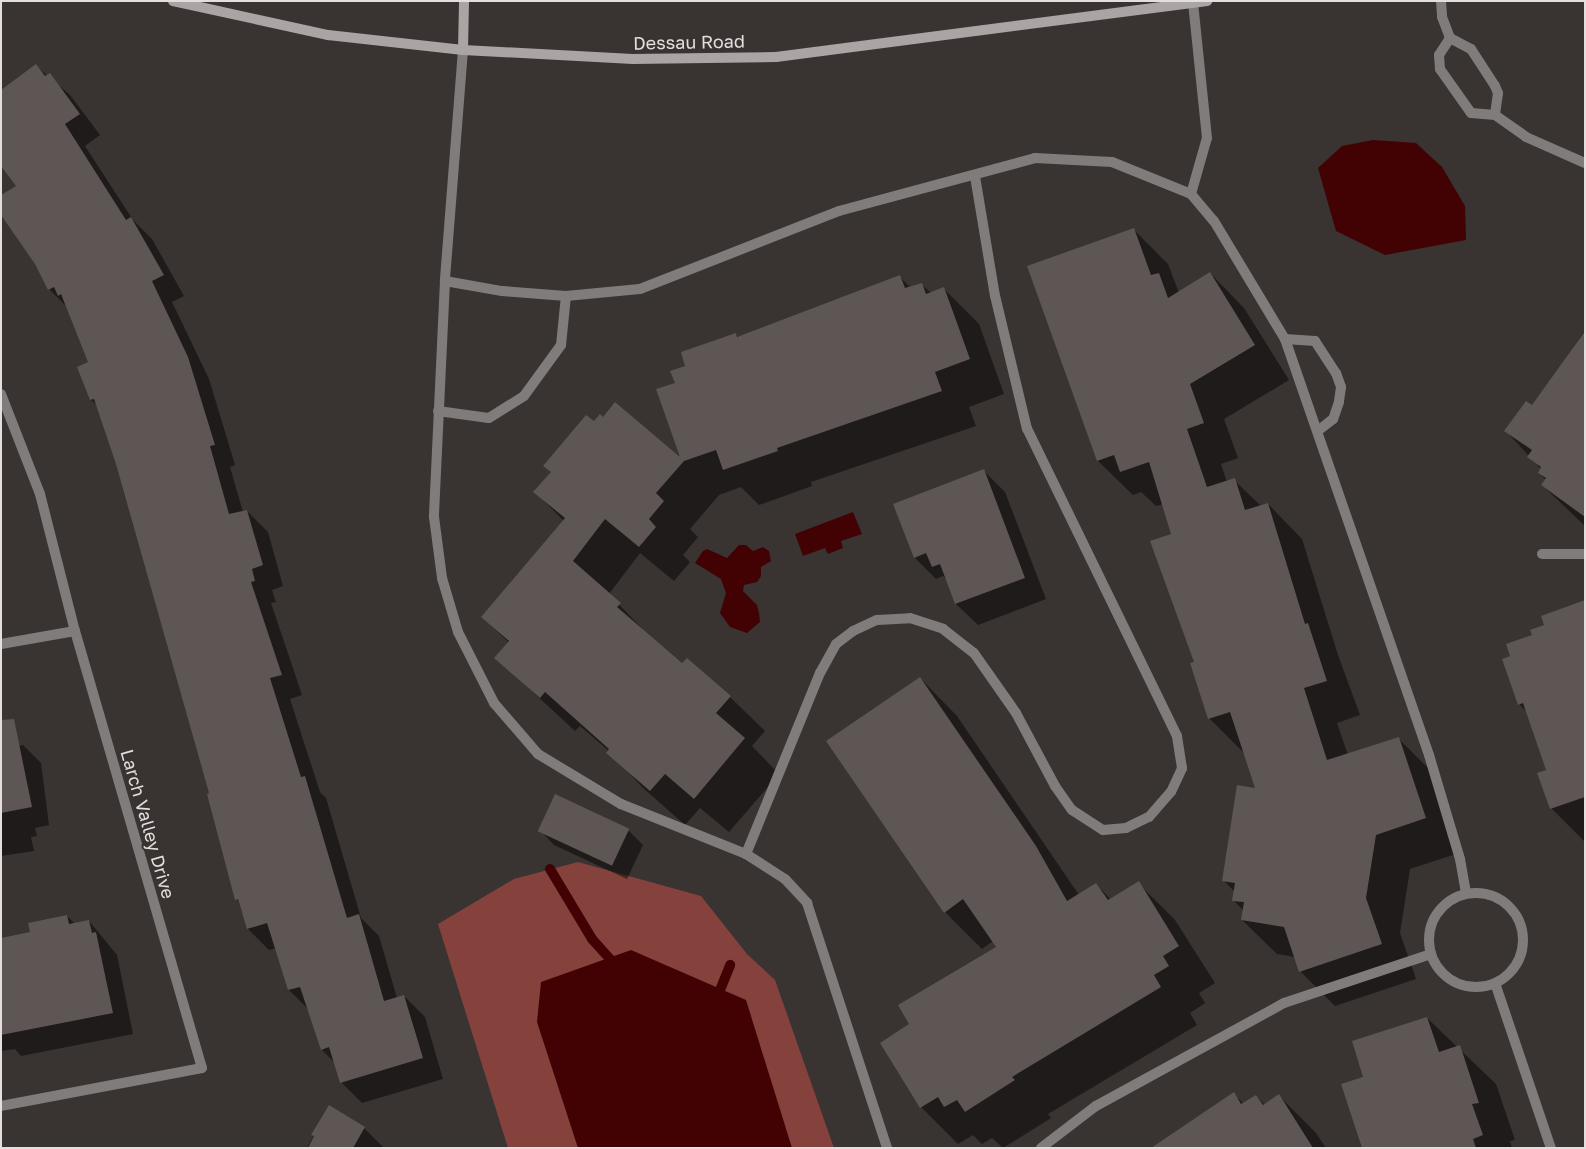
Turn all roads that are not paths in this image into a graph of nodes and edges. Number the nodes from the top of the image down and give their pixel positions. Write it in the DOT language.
graph roads {
  1 [pos="173,1"];
  2 [pos="464,1"];
  3 [pos="1207,1"];
  4 [pos="1441,1"];
  5 [pos="1192,3"];
  6 [pos="1169,4"];
  7 [pos="1450,38"];
  8 [pos="463,50"];
  9 [pos="1495,115"];
  10 [pos="1585,163"];
  11 [pos="975,176"];
  12 [pos="1191,194"];
  13 [pos="444,281"];
  14 [pos="566,296"];
  15 [pos="1285,339"];
  16 [pos="1,394"];
  17 [pos="438,411"];
  18 [pos="1319,430"];
  19 [pos="1542,554"];
  20 [pos="1585,554"];
  21 [pos="75,631"];
  22 [pos="1,644"];
  23 [pos="746,854"];
  24 [pos="1466,893"];
  25 [pos="1431,954"];
  26 [pos="1495,983"];
  27 [pos="1,1106"];
  28 [pos="887,1148"];
  29 [pos="1041,1148"];
  30 [pos="1552,1148"];
  1 -- 8 [label="main road, Dessau Road"];
  2 -- 8 [label="main road"];
  3 -- 5 [label="main road, Dessau Road"];
  4 -- 7 [label="street"];
  5 -- 6 [label="main road, Dessau Road"];
  5 -- 12 [label="street"];
  6 -- 8 [label="main road, Dessau Road"];
  7 -- 9 [label="street"];
  7 -- 9 [label="street"];
  8 -- 13 [label="street"];
  9 -- 10 [label="street"];
  11 -- 12 [label="street"];
  11 -- 14 [label="street"];
  11 -- 23 [label="street"];
  12 -- 15 [label="street"];
  13 -- 14 [label="street"];
  13 -- 17 [label="street"];
  14 -- 17 [label="street"];
  15 -- 18 [label="street"];
  15 -- 18 [label="street"];
  16 -- 21 [label="street, Larch Valley Drive"];
  17 -- 23 [label="street"];
  18 -- 24 [label="street"];
  19 -- 20 [label="street"];
  21 -- 22 [label="street"];
  21 -- 27 [label="street, Larch Valley Drive"];
  23 -- 28 [label="street"];
  24 -- 25 [label="street"];
  24 -- 26 [label="street"];
  25 -- 26 [label="street"];
  25 -- 29 [label="street"];
  26 -- 30 [label="street"];
}
